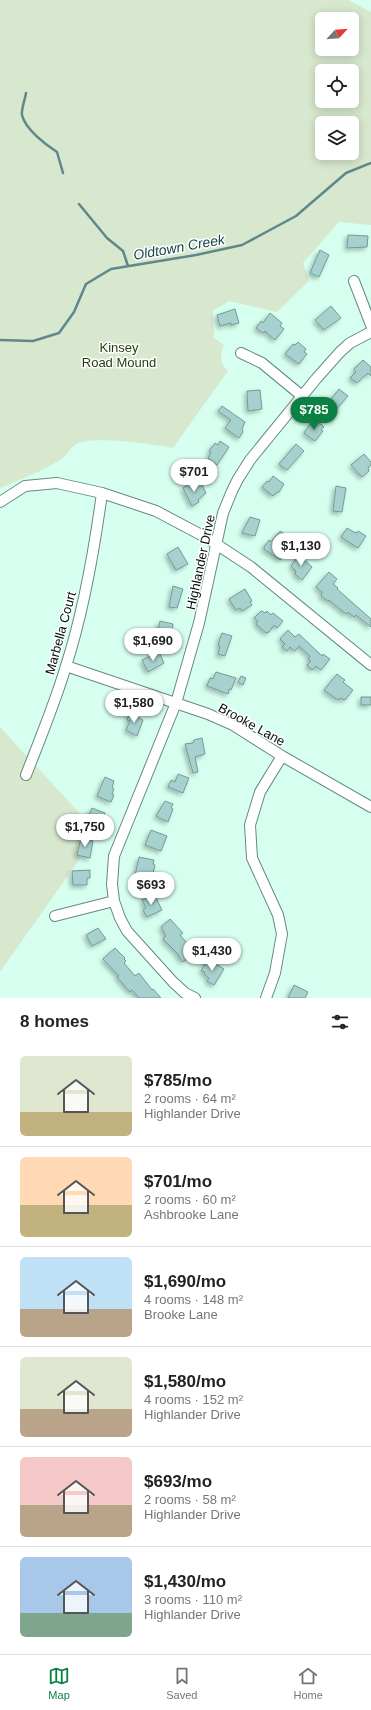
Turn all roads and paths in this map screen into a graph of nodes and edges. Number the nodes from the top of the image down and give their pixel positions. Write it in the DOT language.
graph roads {
  1 [pos="354,281"];
  2 [pos="371,325"];
  3 [pos="371,332"];
  4 [pos="241,353"];
  5 [pos="302,396"];
  6 [pos="102,493"];
  7 [pos="0,502"];
  8 [pos="216,544"];
  9 [pos="371,665"];
  10 [pos="66,666"];
  11 [pos="176,703"];
  12 [pos="282,756"];
  13 [pos="26,775"];
  14 [pos="371,807"];
  15 [pos="114,901"];
  16 [pos="55,916"];
  17 [pos="196,998"];
  18 [pos="266,998"];
  1 -- 2 [label="street"];
  3 -- 5 [label="street, Highlander Drive"];
  4 -- 5 [label="street"];
  5 -- 8 [label="street, Highlander Drive"];
  6 -- 7 [label="street"];
  6 -- 8 [label="street"];
  6 -- 10 [label="street, Marbella Court"];
  8 -- 9 [label="street"];
  8 -- 11 [label="street, Highlander Drive"];
  10 -- 11 [label="street, Brooke Lane"];
  10 -- 13 [label="street, Marbella Court"];
  11 -- 12 [label="street, Brooke Lane"];
  11 -- 15 [label="street, Highlander Drive"];
  12 -- 14 [label="street, Brooke Lane"];
  12 -- 18 [label="street"];
  15 -- 16 [label="street"];
  15 -- 17 [label="street, Highlander Drive"];
}
